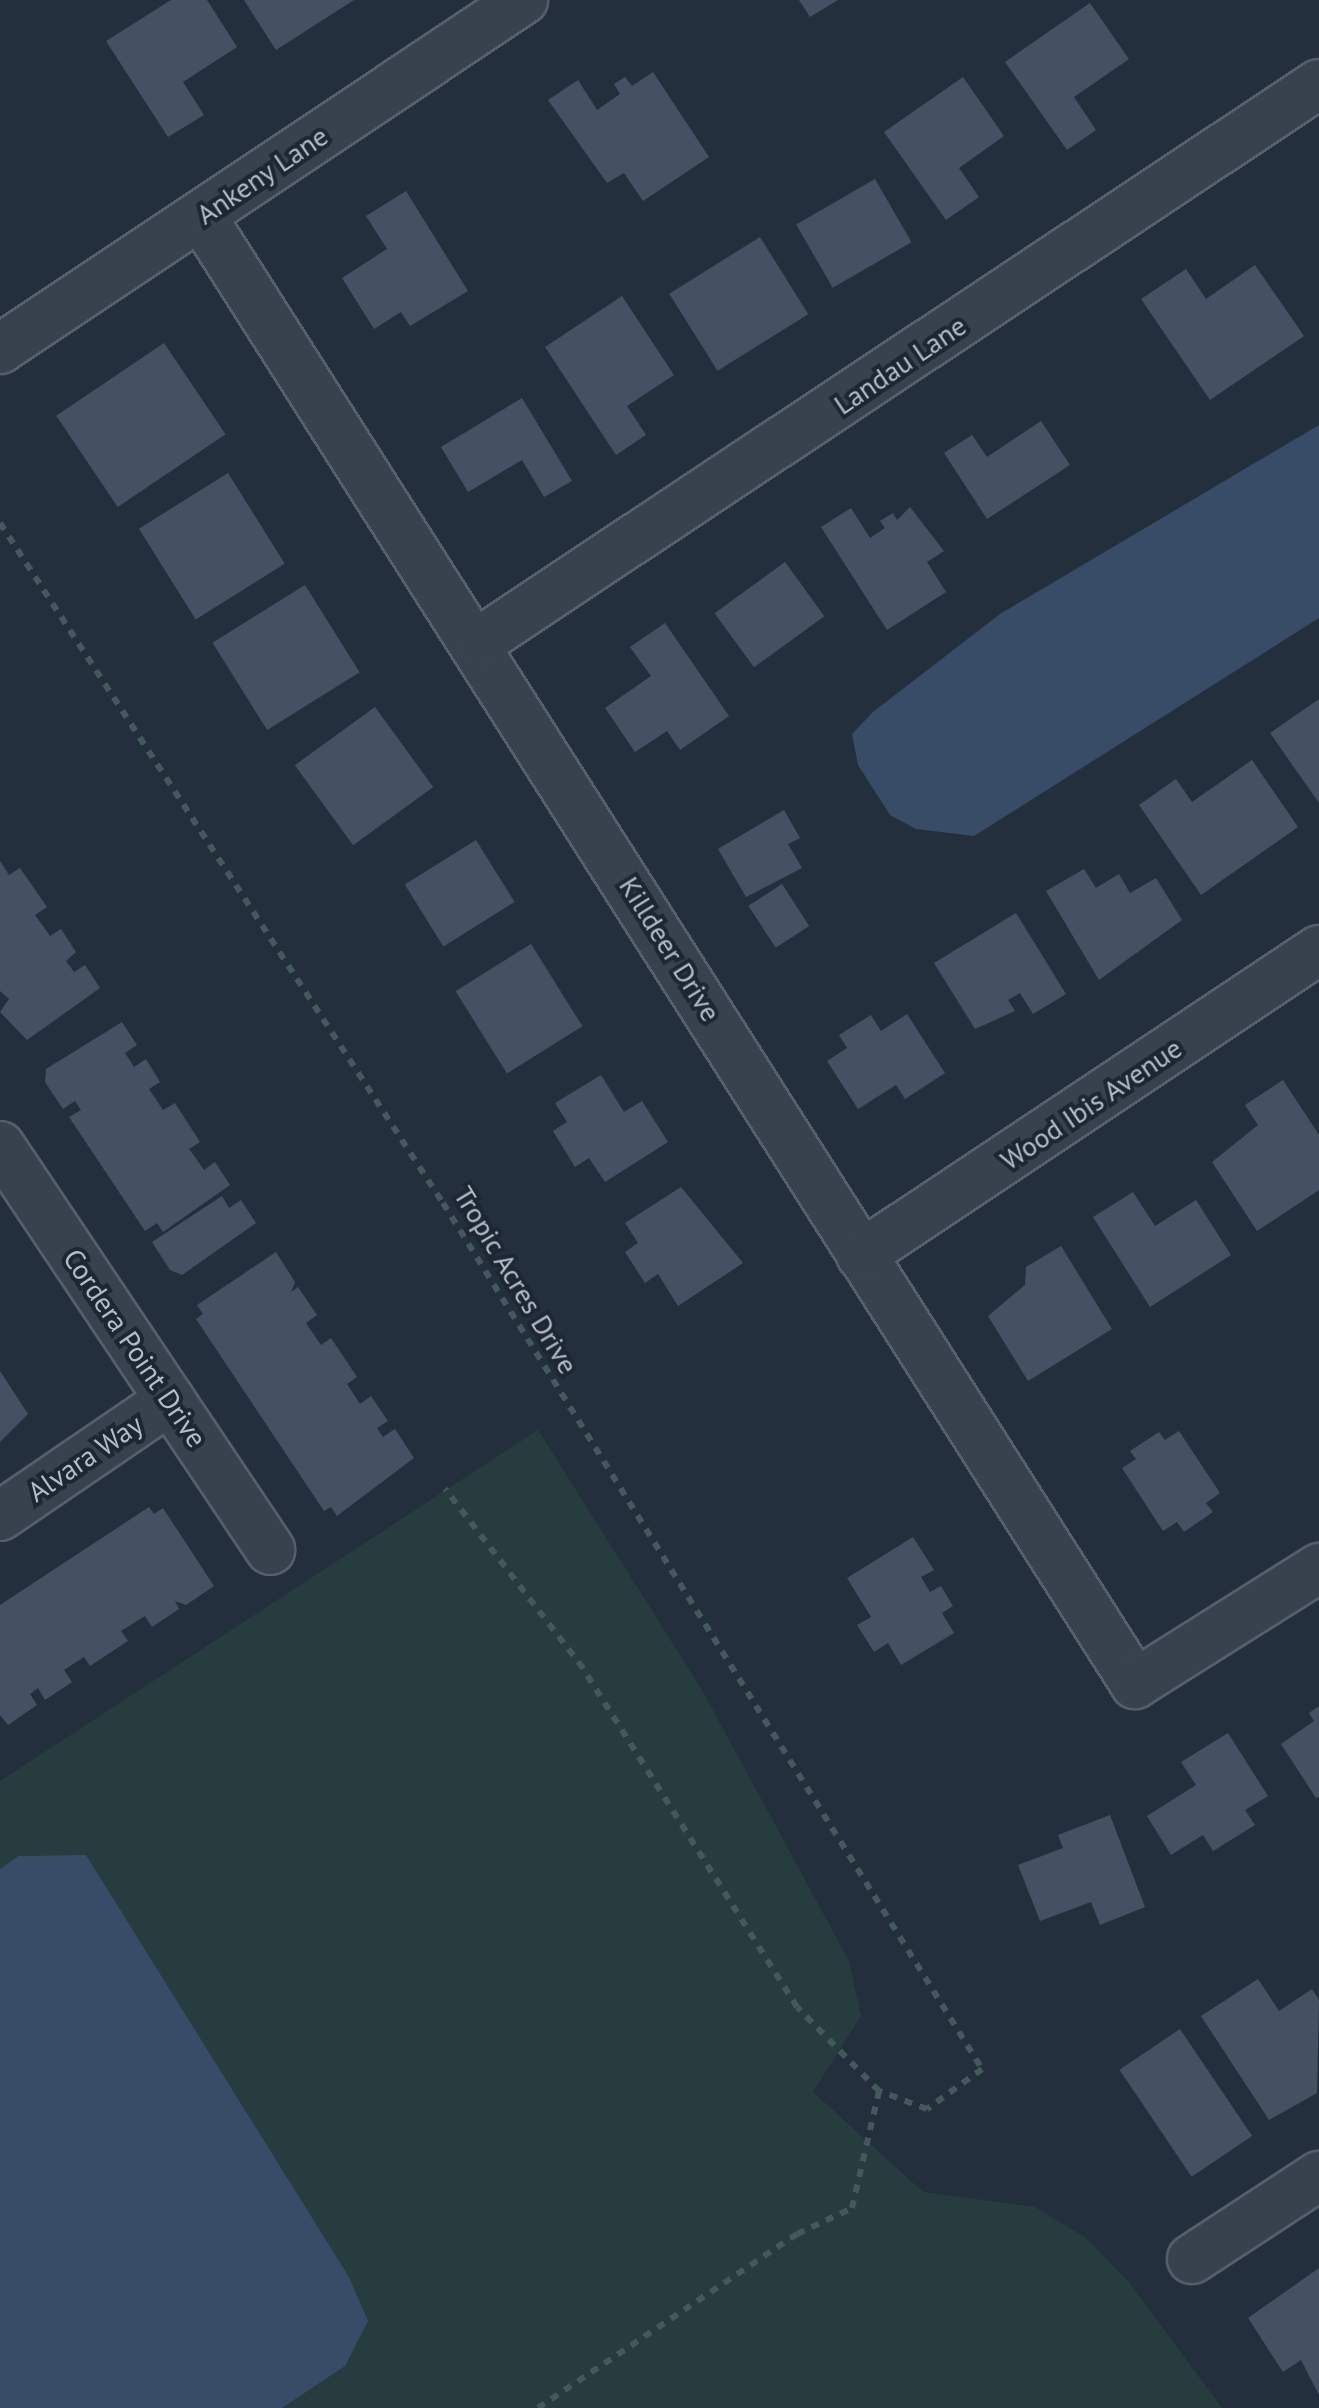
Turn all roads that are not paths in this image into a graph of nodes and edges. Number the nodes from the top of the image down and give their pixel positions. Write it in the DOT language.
graph roads {
  1 [pos="523,0"];
  2 [pos="1319,84"];
  3 [pos="201,216"];
  4 [pos="0,349"];
  5 [pos="479,642"];
  6 [pos="1319,950"];
  7 [pos="0,1146"];
  8 [pos="861,1255"];
  9 [pos="170,1400"];
  10 [pos="0,1516"];
  11 [pos="270,1550"];
  12 [pos="1319,1568"];
  13 [pos="1319,2176"];
  14 [pos="1192,2259"];
  1 -- 3 [label="street, Ankeny Lane"];
  2 -- 5 [label="street, Landau Lane"];
  3 -- 4 [label="street, Ankeny Lane"];
  3 -- 5 [label="street, Killdeer Drive"];
  5 -- 8 [label="street, Killdeer Drive"];
  6 -- 8 [label="street, Wood Ibis Avenue"];
  7 -- 9 [label="street, Cordera Point Drive"];
  8 -- 12 [label="street, Killdeer Drive"];
  9 -- 10 [label="street, Alvara Way"];
  9 -- 11 [label="street, Cordera Point Drive"];
  13 -- 14 [label="street"];
}
